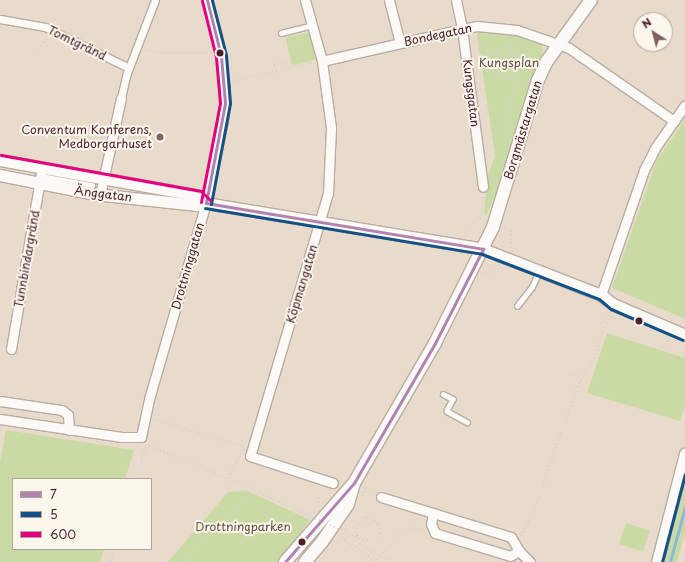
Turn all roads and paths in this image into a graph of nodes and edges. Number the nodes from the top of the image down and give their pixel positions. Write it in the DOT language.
graph roads {
  1 [pos="155,0"];
  2 [pos="207,0"];
  3 [pos="305,0"];
  4 [pos="389,0"];
  5 [pos="456,0"];
  6 [pos="591,0"];
  7 [pos="0,19"];
  8 [pos="313,25"];
  9 [pos="281,32"];
  10 [pos="463,32"];
  11 [pos="539,36"];
  12 [pos="316,37"];
  13 [pos="56,40"];
  14 [pos="400,43"];
  15 [pos="559,44"];
  16 [pos="284,45"];
  17 [pos="511,46"];
  18 [pos="137,48"];
  19 [pos="39,50"];
  20 [pos="221,53"];
  21 [pos="510,54"];
  22 [pos="495,55"];
  23 [pos="502,59"];
  24 [pos="526,59"];
  25 [pos="299,60"];
  26 [pos="293,61"];
  27 [pos="322,61"];
  28 [pos="517,61"];
  29 [pos="303,64"];
  30 [pos="129,68"];
  31 [pos="504,68"];
  32 [pos="513,69"];
  33 [pos="275,71"];
  34 [pos="498,74"];
  35 [pos="516,77"];
  36 [pos="225,83"];
  37 [pos="121,98"];
  38 [pos="685,105"];
  39 [pos="674,121"];
  40 [pos="504,156"];
  41 [pos="0,160"];
  42 [pos="500,174"];
  43 [pos="0,175"];
  44 [pos="41,176"];
  45 [pos="102,177"];
  46 [pos="92,185"];
  47 [pos="483,187"];
  48 [pos="100,195"];
  49 [pos="206,203"];
  50 [pos="321,221"];
  51 [pos="494,223"];
  52 [pos="483,249"];
  53 [pos="508,258"];
  54 [pos="539,271"];
  55 [pos="601,295"];
  56 [pos="518,306"];
  57 [pos="612,309"];
  58 [pos="685,335"];
  59 [pos="11,349"];
  60 [pos="572,374"];
  61 [pos="582,379"];
  62 [pos="443,394"];
  63 [pos="0,401"];
  64 [pos="146,417"];
  65 [pos="0,419"];
  66 [pos="467,422"];
  67 [pos="69,430"];
  68 [pos="141,437"];
  69 [pos="146,446"];
  70 [pos="251,452"];
  71 [pos="685,454"];
  72 [pos="136,478"];
  73 [pos="228,478"];
  74 [pos="334,483"];
  75 [pos="360,485"];
  76 [pos="252,490"];
  77 [pos="381,497"];
  78 [pos="360,500"];
  79 [pos="433,513"];
  80 [pos="348,524"];
  81 [pos="432,530"];
  82 [pos="518,547"];
  83 [pos="114,550"];
  84 [pos="379,556"];
  85 [pos="374,561"];
  86 [pos="110,562"];
  87 [pos="184,562"];
  88 [pos="285,562"];
  89 [pos="305,562"];
  90 [pos="393,562"];
  91 [pos="530,562"];
  92 [pos="657,562"];
  1 -- 18 [label="street"];
  2 -- 20 [label="street, Drottninggatan"];
  3 -- 8 [label="street, Köpmangatan"];
  4 -- 14 [label="street"];
  5 -- 10 [label="street, Kungsgatan"];
  6 -- 15 [label="main road, Borgmästargatan"];
  7 -- 30 [label="street, Tomtgränd"];
  8 -- 9 [label="lane"];
  8 -- 12 [label="street, Köpmangatan"];
  10 -- 11 [label="street, Bondegatan"];
  10 -- 14 [label="street, Bondegatan"];
  10 -- 22 [label="path"];
  10 -- 47 [label="street, Kungsgatan"];
  11 -- 15 [label="street, Bondegatan"];
  11 -- 24 [label="path"];
  12 -- 16 [label="path"];
  12 -- 27 [label="street, Köpmangatan"];
  13 -- 19 [label="path"];
  14 -- 27 [label="street, Bondegatan"];
  15 -- 39 [label="street, Bondegatan"];
  15 -- 51 [label="main road, Borgmästargatan"];
  17 -- 21 [label="path"];
  17 -- 22 [label="path"];
  17 -- 24 [label="path"];
  18 -- 20 [label="path"];
  18 -- 30 [label="street"];
  20 -- 36 [label="street, Drottninggatan"];
  21 -- 23 [label="path"];
  21 -- 28 [label="path"];
  22 -- 23 [label="path"];
  22 -- 34 [label="path"];
  23 -- 31 [label="path"];
  24 -- 28 [label="path"];
  24 -- 35 [label="path"];
  25 -- 29 [label="path"];
  26 -- 33 [label="path"];
  27 -- 29 [label="path"];
  27 -- 50 [label="street, Köpmangatan"];
  28 -- 32 [label="path"];
  29 -- 33 [label="path"];
  30 -- 37 [label="street"];
  31 -- 32 [label="path"];
  31 -- 34 [label="path"];
  32 -- 35 [label="path"];
  33 -- 36 [label="path"];
  34 -- 35 [label="path"];
  35 -- 40 [label="path"];
  36 -- 49 [label="street, Drottninggatan"];
  37 -- 45 [label="street"];
  38 -- 39 [label="street"];
  39 -- 55 [label="street"];
  41 -- 44 [label="street, Änggatan"];
  42 -- 47 [label="path"];
  43 -- 44 [label="street, Änggatan"];
  44 -- 45 [label="street, Änggatan"];
  44 -- 46 [label="lane"];
  44 -- 48 [label="street, Änggatan"];
  44 -- 59 [label="street, Tunnbindargränd"];
  45 -- 48 [label="street"];
  45 -- 49 [label="street, Änggatan"];
  47 -- 51 [label="path"];
  48 -- 49 [label="street, Änggatan"];
  49 -- 50 [label="street, Änggatan"];
  49 -- 64 [label="street, Drottninggatan"];
  50 -- 52 [label="street, Änggatan"];
  50 -- 70 [label="street, Köpmangatan"];
  51 -- 52 [label="main road, Borgmästargatan"];
  51 -- 53 [label="path"];
  52 -- 53 [label="street, Änggatan"];
  52 -- 75 [label="main road"];
  53 -- 54 [label="street, Änggatan"];
  54 -- 55 [label="street, Änggatan"];
  54 -- 56 [label="lane"];
  55 -- 58 [label="street, Änggatan"];
  57 -- 61 [label="path"];
  60 -- 61 [label="path"];
  61 -- 82 [label="path"];
  62 -- 66 [label="lane"];
  63 -- 67 [label="street"];
  64 -- 68 [label="street, Drottninggatan"];
  64 -- 70 [label="path"];
  65 -- 67 [label="street"];
  67 -- 68 [label="street"];
  68 -- 69 [label="path"];
  69 -- 72 [label="path"];
  69 -- 73 [label="path"];
  70 -- 73 [label="path"];
  70 -- 74 [label="street"];
  71 -- 92 [label="street"];
  73 -- 76 [label="path"];
  75 -- 78 [label="path"];
  75 -- 88 [label="main road"];
  75 -- 89 [label="main road"];
  76 -- 84 [label="path, bridge"];
  76 -- 87 [label="path"];
  77 -- 79 [label="street"];
  79 -- 81 [label="street"];
  79 -- 82 [label="street"];
  80 -- 85 [label="path"];
  81 -- 82 [label="street"];
  81 -- 84 [label="path"];
  82 -- 91 [label="street"];
  83 -- 86 [label="path"];
  84 -- 85 [label="path"];
  84 -- 90 [label="path"];
}
